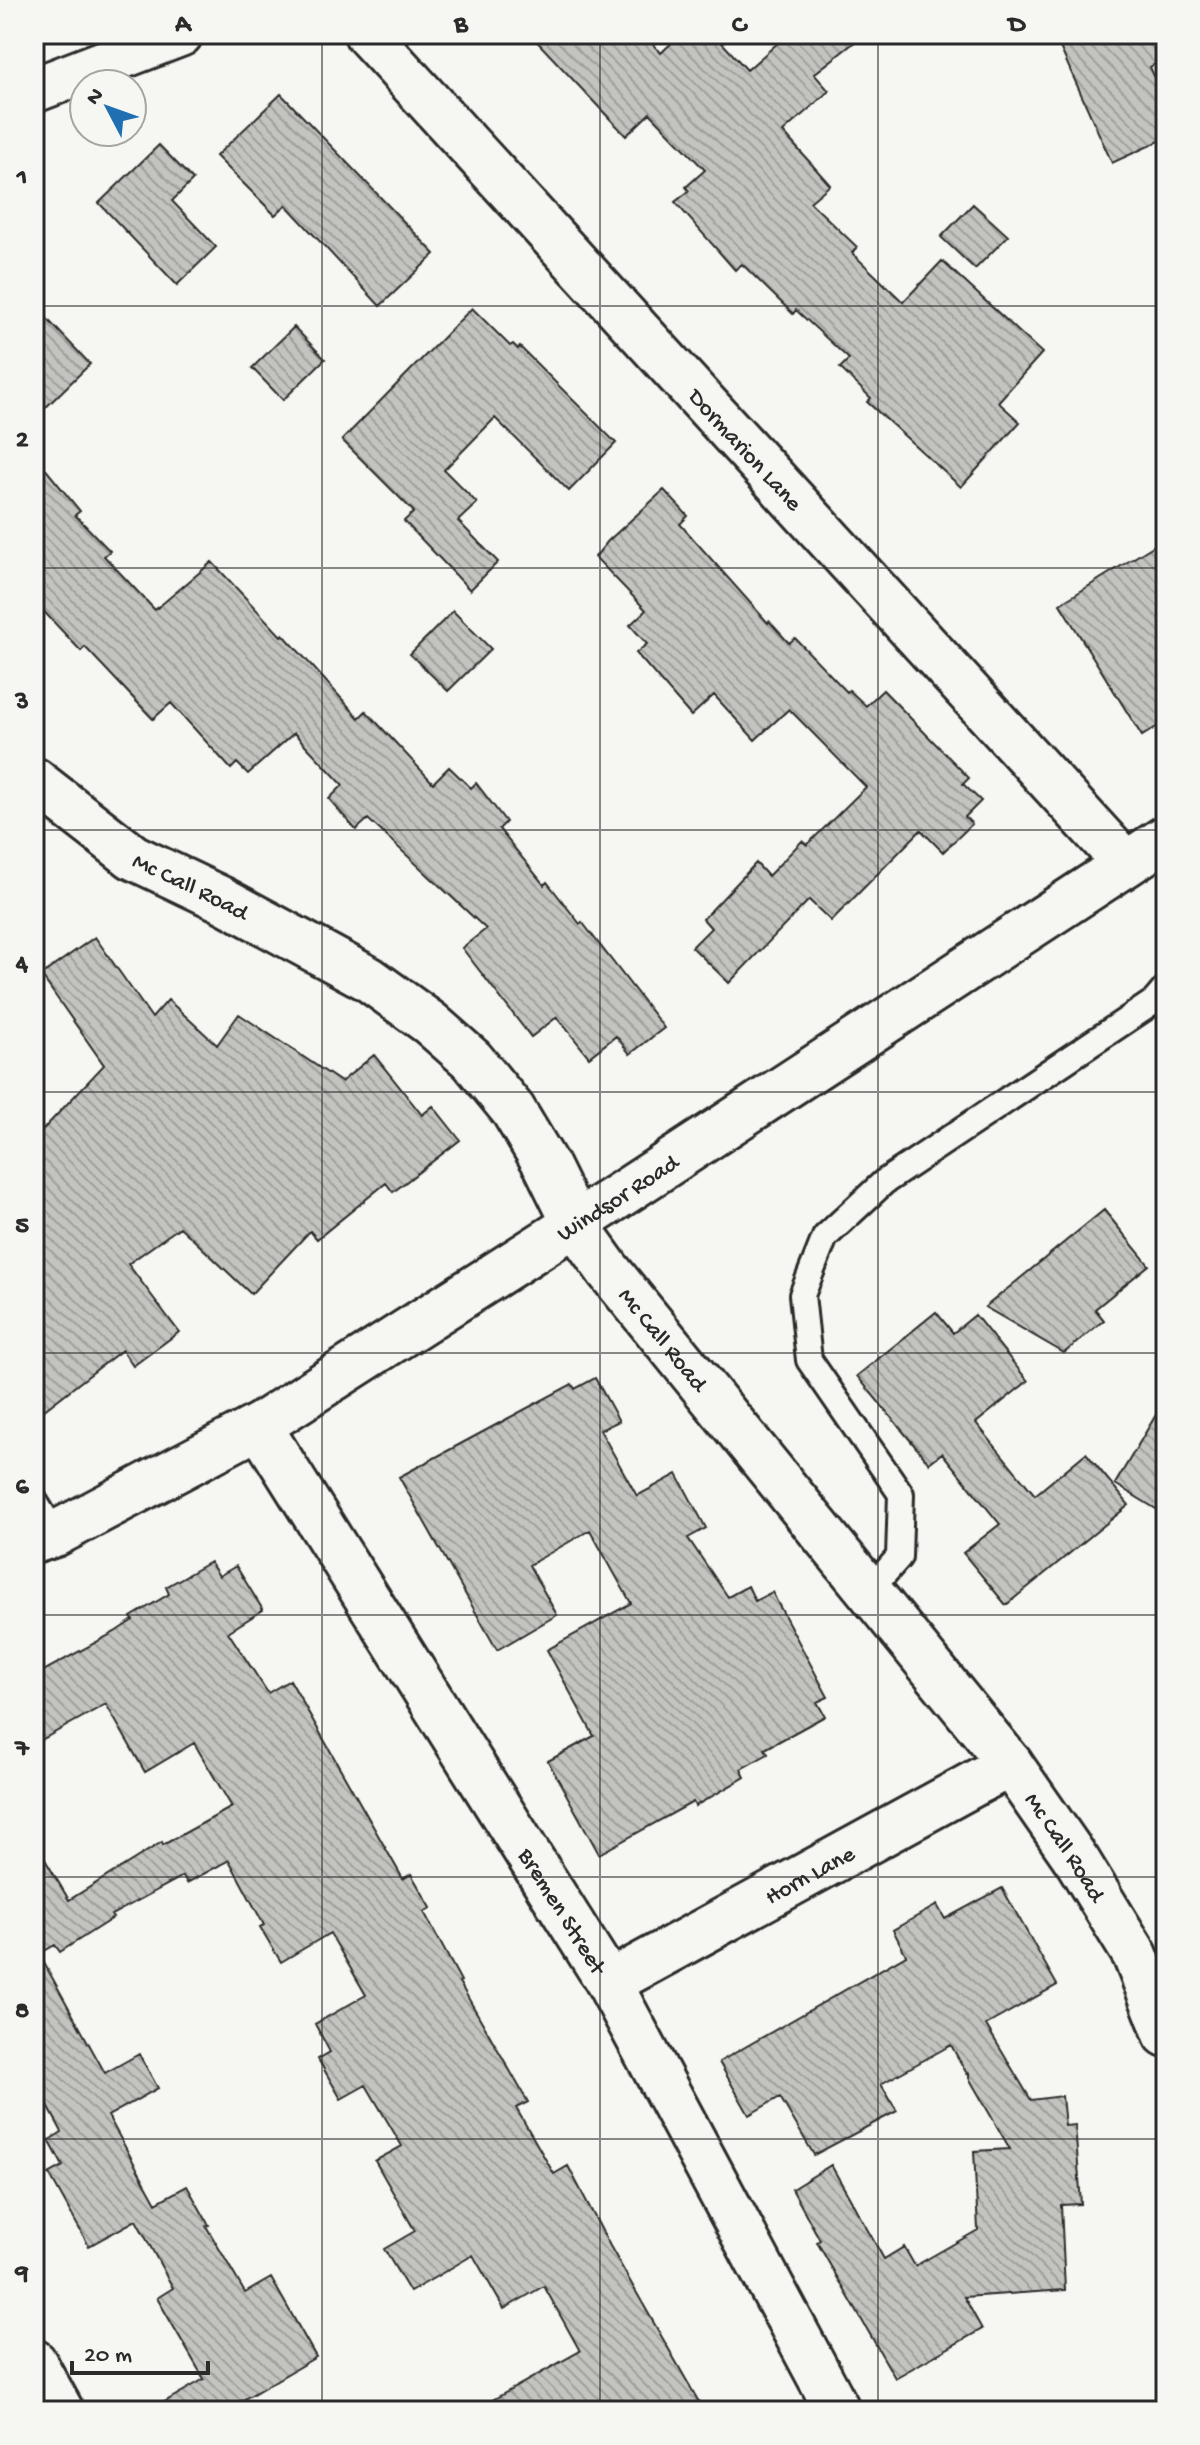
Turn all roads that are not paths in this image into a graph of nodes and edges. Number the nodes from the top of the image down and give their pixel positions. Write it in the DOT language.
graph roads {
  1 [pos="180,34"];
  2 [pos="367,34"];
  3 [pos="34,90"];
  4 [pos="34,780"];
  5 [pos="1166,838"];
  6 [pos="1126,864"];
  7 [pos="1166,988"];
  8 [pos="575,1224"];
  9 [pos="259,1426"];
  10 [pos="39,1531"];
  11 [pos="869,1591"];
  12 [pos="1010,1764"];
  13 [pos="609,1983"];
  14 [pos="1166,2034"];
  15 [pos="34,2362"];
  16 [pos="61,2411"];
  17 [pos="838,2411"];
  1 -- 3 [label="street"];
  2 -- 6 [label="street, Dormarion Lane"];
  4 -- 8 [label="street, Mc Call Road"];
  5 -- 6 [label="street, Windsor Road"];
  6 -- 8 [label="street, Windsor Road"];
  7 -- 11 [label="lane"];
  8 -- 9 [label="street, Windsor Road"];
  8 -- 11 [label="street, Mc Call Road"];
  9 -- 10 [label="street, Windsor Road"];
  9 -- 13 [label="street, Bremen Street"];
  11 -- 12 [label="street, Mc Call Road"];
  12 -- 13 [label="street, Horn Lane"];
  12 -- 14 [label="street, Mc Call Road"];
  13 -- 17 [label="street, Bremen Street"];
  15 -- 16 [label="street"];
}
